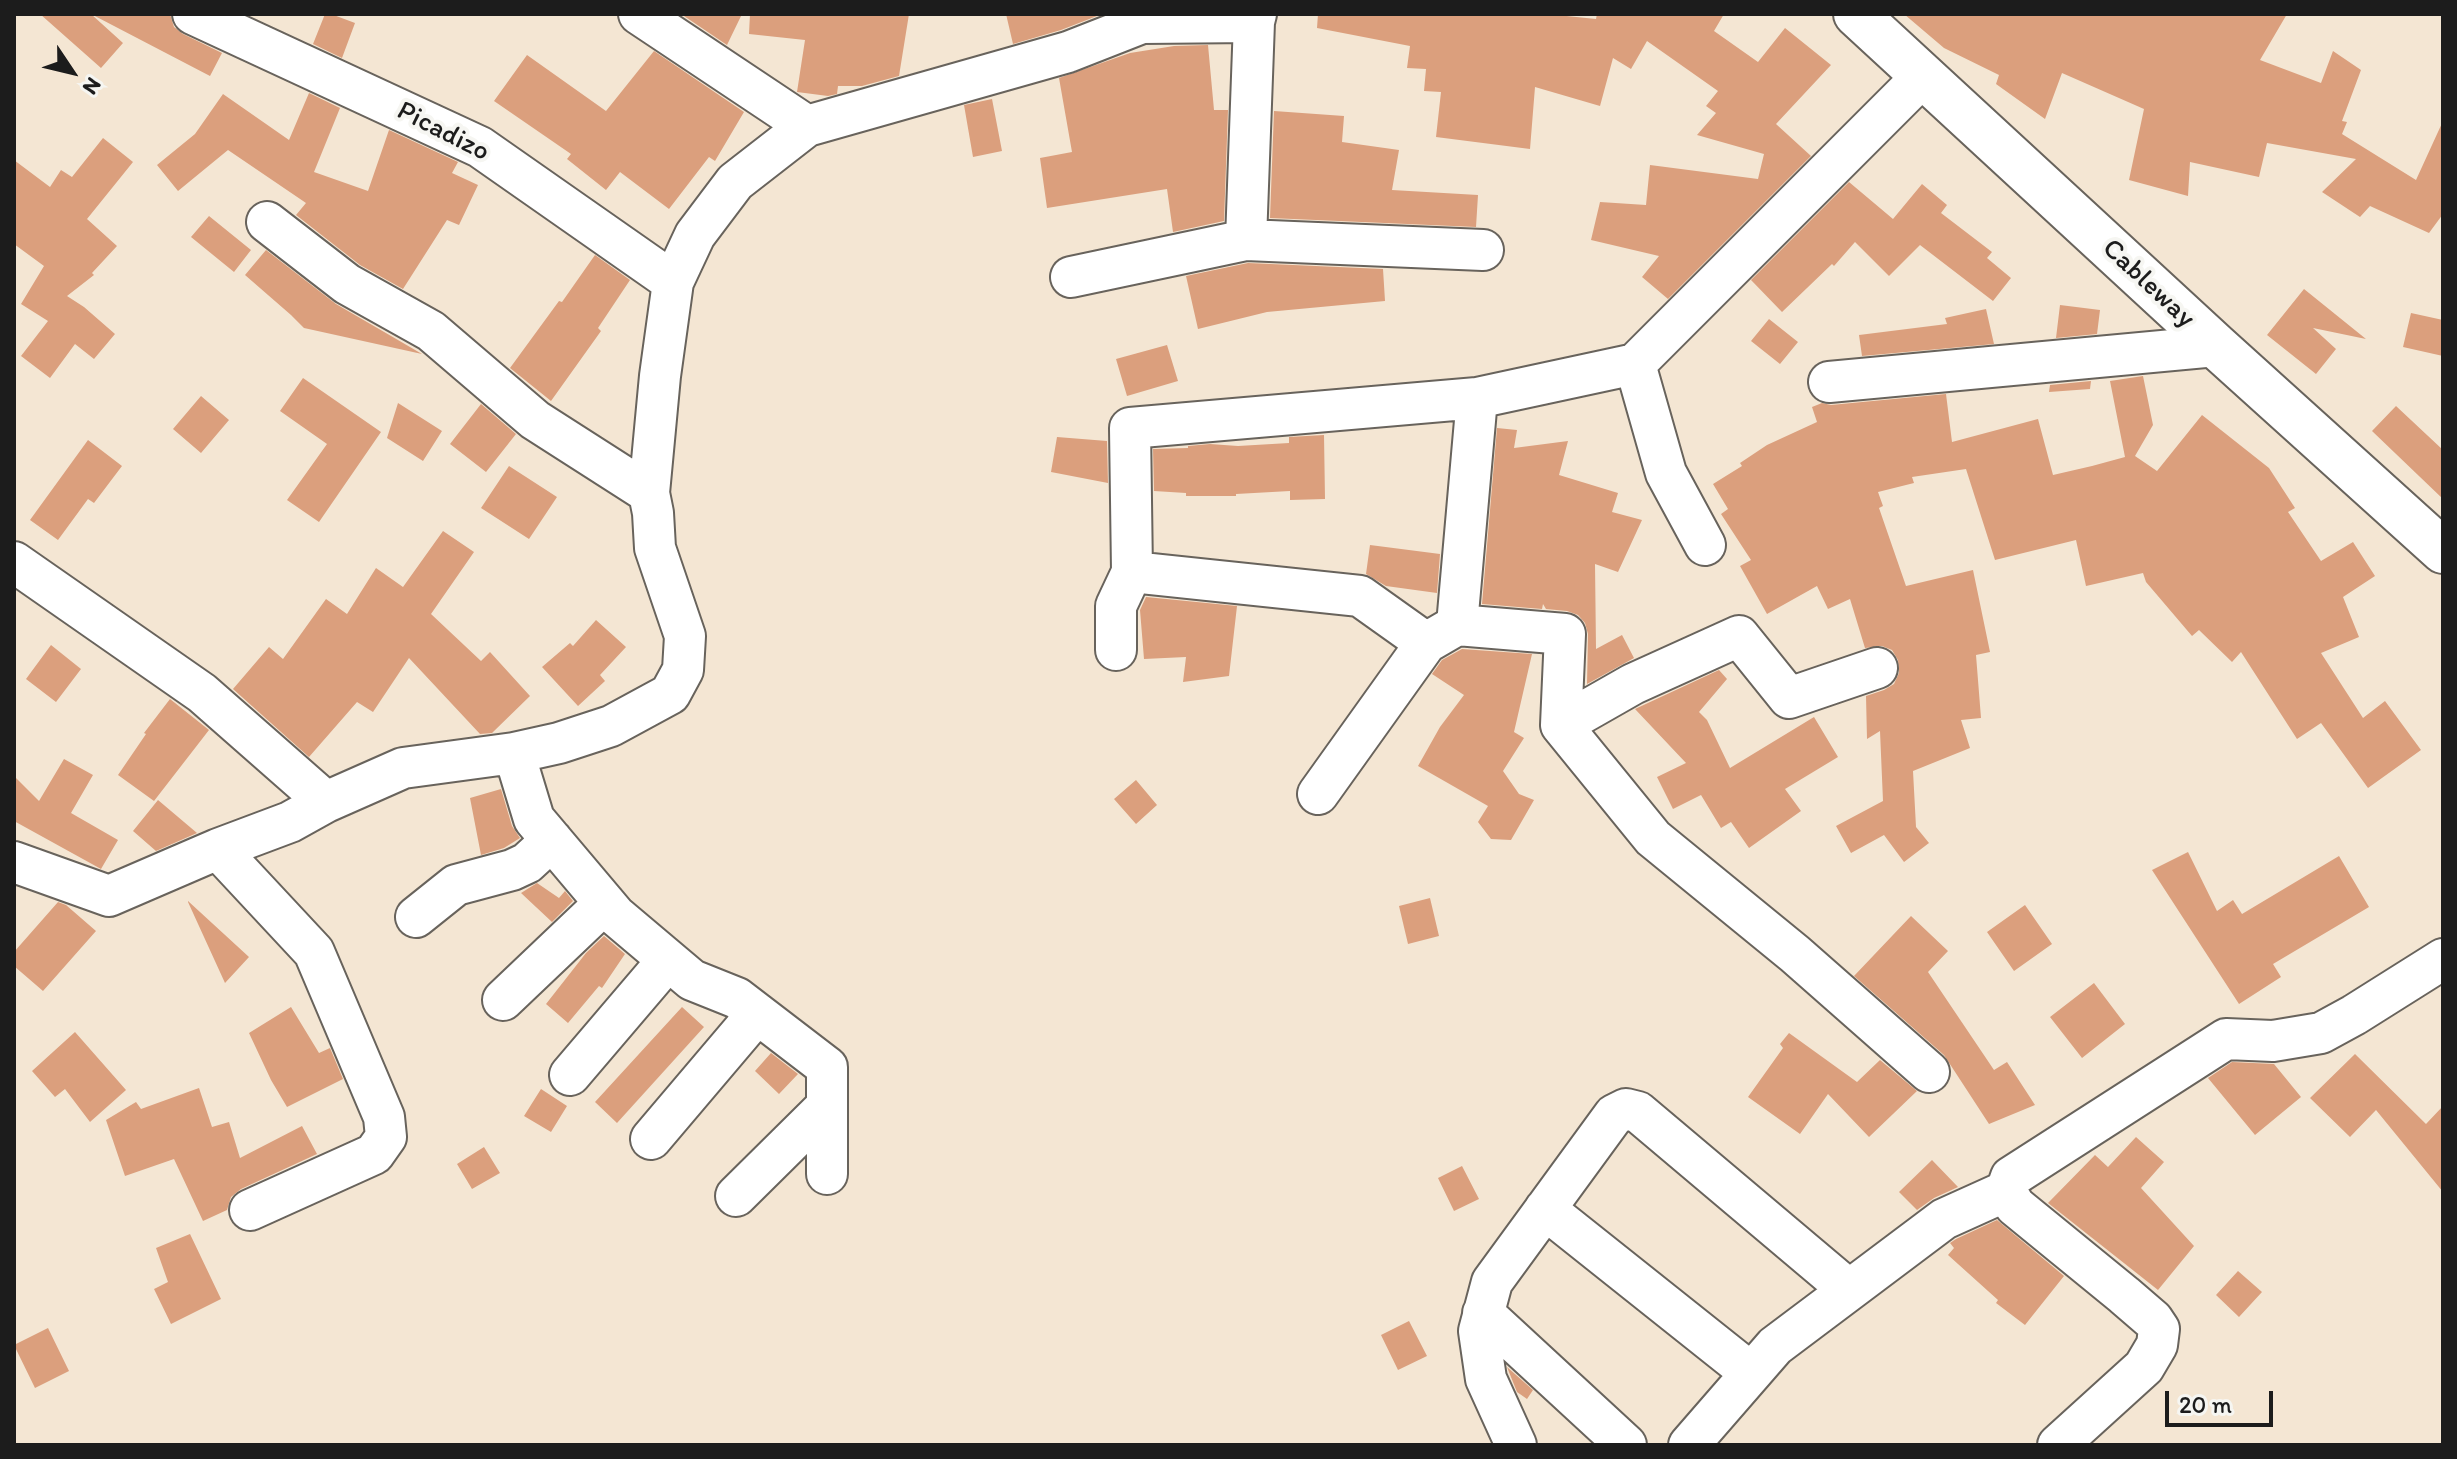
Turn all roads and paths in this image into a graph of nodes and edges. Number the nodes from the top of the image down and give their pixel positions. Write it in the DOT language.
graph roads {
  1 [pos="193,14"];
  2 [pos="639,14"];
  3 [pos="1856,14"];
  4 [pos="1142,18"];
  5 [pos="1255,18"];
  6 [pos="1923,76"];
  7 [pos="807,126"];
  8 [pos="267,222"];
  9 [pos="1246,240"];
  10 [pos="1483,250"];
  11 [pos="1071,277"];
  12 [pos="673,282"];
  13 [pos="2216,346"];
  14 [pos="1635,364"];
  15 [pos="1829,382"];
  16 [pos="1477,398"];
  17 [pos="649,493"];
  18 [pos="1705,545"];
  19 [pos="2443,551"];
  20 [pos="14,562"];
  21 [pos="1132,572"];
  22 [pos="1442,634"];
  23 [pos="1116,650"];
  24 [pos="1877,668"];
  25 [pos="1561,725"];
  26 [pos="514,753"];
  27 [pos="1318,794"];
  28 [pos="326,802"];
  29 [pos="552,840"];
  30 [pos="218,849"];
  31 [pos="14,862"];
  32 [pos="605,903"];
  33 [pos="416,917"];
  34 [pos="2443,959"];
  35 [pos="668,960"];
  36 [pos="503,1000"];
  37 [pos="757,1014"];
  38 [pos="1929,1072"];
  39 [pos="570,1075"];
  40 [pos="827,1106"];
  41 [pos="651,1139"];
  42 [pos="827,1174"];
  43 [pos="2006,1191"];
  44 [pos="736,1196"];
  45 [pos="1545,1209"];
  46 [pos="250,1210"];
  47 [pos="1849,1290"];
  48 [pos="1483,1313"];
  49 [pos="1751,1373"];
  50 [pos="1516,1445"];
  51 [pos="1626,1445"];
  52 [pos="1689,1445"];
  53 [pos="2058,1445"];
  1 -- 12 [label="street, Picadizo"];
  2 -- 7 [label="street"];
  3 -- 6 [label="street, Cableway"];
  4 -- 5 [label="street"];
  4 -- 7 [label="street"];
  5 -- 9 [label="street"];
  6 -- 13 [label="street, Cableway"];
  6 -- 14 [label="street"];
  7 -- 12 [label="street"];
  8 -- 17 [label="street"];
  9 -- 10 [label="street"];
  9 -- 11 [label="street"];
  12 -- 17 [label="street"];
  13 -- 15 [label="street"];
  13 -- 19 [label="street, Cableway"];
  14 -- 16 [label="street"];
  14 -- 18 [label="street"];
  16 -- 21 [label="street"];
  16 -- 22 [label="street"];
  17 -- 26 [label="street"];
  20 -- 28 [label="street"];
  21 -- 22 [label="street"];
  21 -- 23 [label="street"];
  22 -- 25 [label="street"];
  22 -- 27 [label="street"];
  24 -- 25 [label="street"];
  25 -- 38 [label="street"];
  26 -- 28 [label="street"];
  26 -- 29 [label="street"];
  28 -- 30 [label="street"];
  29 -- 32 [label="street"];
  29 -- 33 [label="street"];
  30 -- 31 [label="street"];
  30 -- 46 [label="street"];
  32 -- 35 [label="street"];
  32 -- 36 [label="street"];
  34 -- 43 [label="street"];
  35 -- 37 [label="street"];
  35 -- 39 [label="street"];
  37 -- 40 [label="street"];
  37 -- 41 [label="street"];
  40 -- 42 [label="street"];
  40 -- 44 [label="street"];
  43 -- 47 [label="street"];
  43 -- 53 [label="street"];
  45 -- 47 [label="street"];
  45 -- 48 [label="street"];
  45 -- 49 [label="street"];
  47 -- 49 [label="street"];
  48 -- 50 [label="street"];
  48 -- 51 [label="street"];
  49 -- 52 [label="street"];
}
